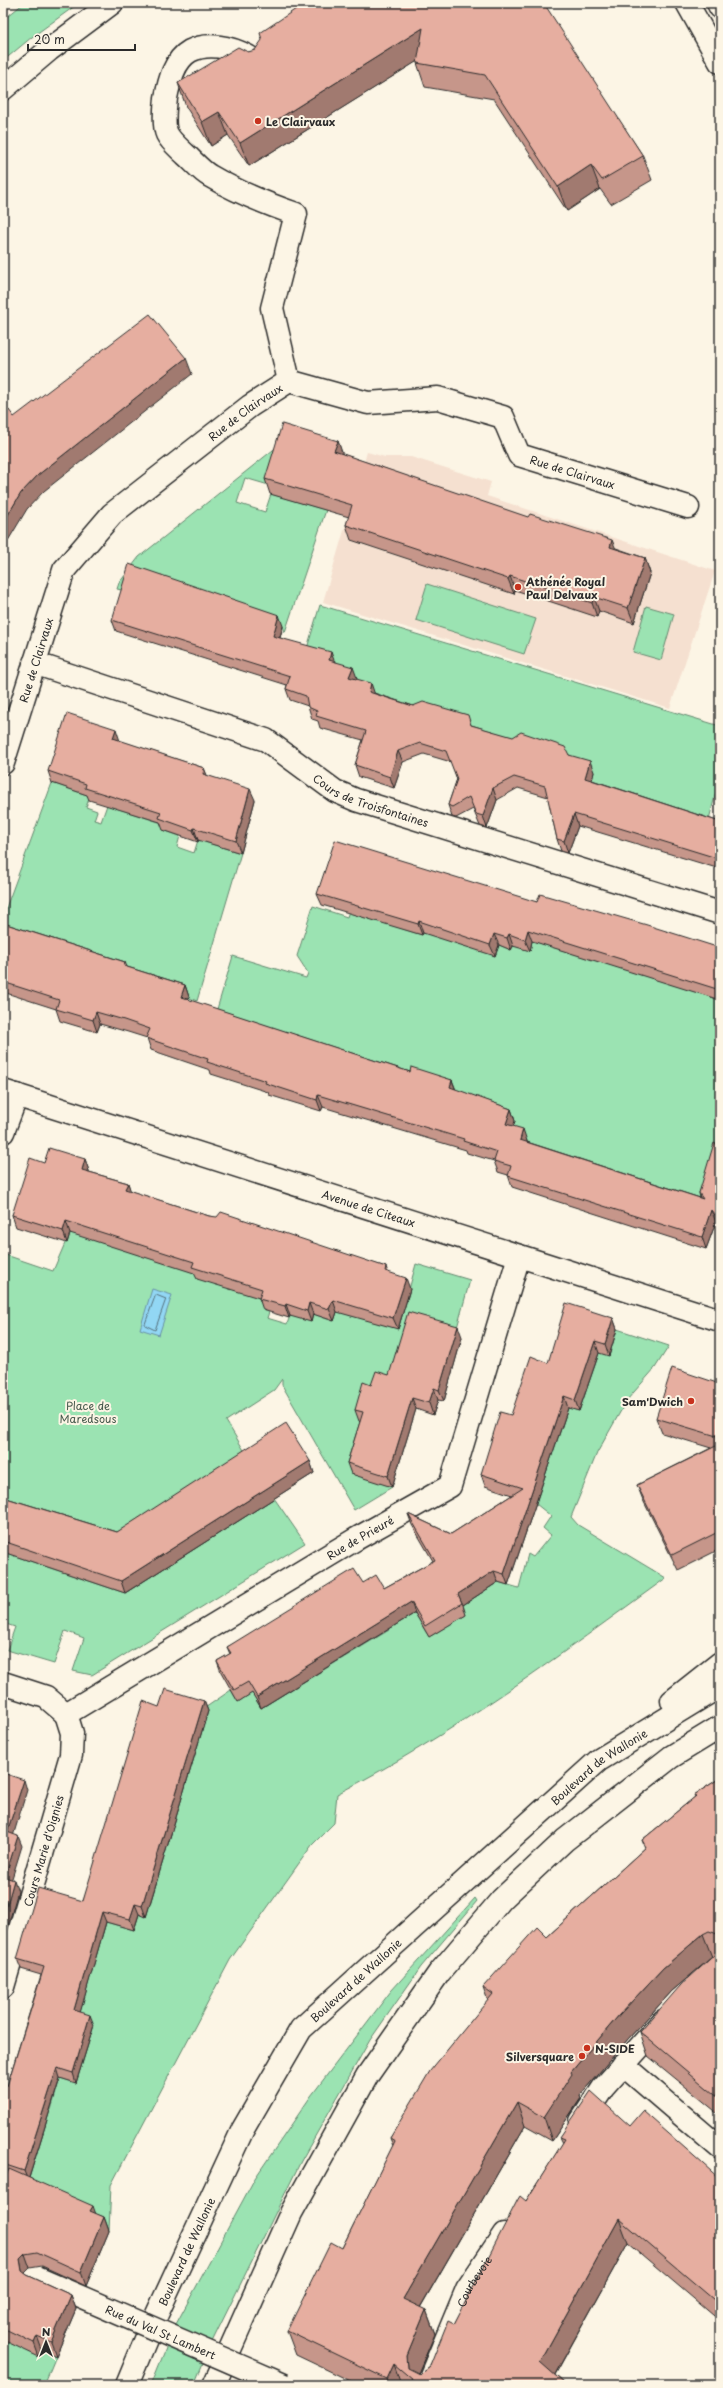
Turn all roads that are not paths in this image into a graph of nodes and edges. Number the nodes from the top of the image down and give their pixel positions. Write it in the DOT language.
graph roads {
  1 [pos="112,3"];
  2 [pos="687,3"];
  3 [pos="718,3"];
  4 [pos="720,7"];
  5 [pos="720,62"];
  6 [pos="258,63"];
  7 [pos="3,89"];
  8 [pos="289,381"];
  9 [pos="688,507"];
  10 [pos="34,663"];
  11 [pos="3,764"];
  12 [pos="720,913"];
  13 [pos="10,1093"];
  14 [pos="3,1132"];
  15 [pos="519,1256"];
  16 [pos="720,1320"];
  17 [pos="720,1663"];
  18 [pos="3,1683"];
  19 [pos="720,1686"];
  20 [pos="66,1714"];
  21 [pos="720,1727"];
  22 [pos="599,1760"];
  23 [pos="3,1986"];
  24 [pos="675,2007"];
  25 [pos="623,2065"];
  26 [pos="568,2140"];
  27 [pos="720,2148"];
  28 [pos="515,2217"];
  29 [pos="37,2278"];
  30 [pos="127,2385"];
  31 [pos="214,2385"];
  32 [pos="284,2385"];
  33 [pos="427,2385"];
  1 -- 7 [label="street"];
  2 -- 5 [label="street"];
  3 -- 4 [label="street"];
  6 -- 8 [label="street"];
  8 -- 9 [label="street, Rue de Clairvaux"];
  8 -- 10 [label="street, Rue de Clairvaux"];
  10 -- 11 [label="street, Rue de Clairvaux"];
  10 -- 12 [label="street, Cours de Troisfontaines"];
  13 -- 14 [label="street, Avenue de Citeaux"];
  13 -- 15 [label="street, Avenue de Citeaux"];
  15 -- 16 [label="street, Avenue de Citeaux"];
  15 -- 20 [label="street, Rue de Prieuré"];
  17 -- 22 [label="street"];
  18 -- 20 [label="street"];
  19 -- 22 [label="street, Boulevard de Wallonie"];
  20 -- 23 [label="street, Cours Marie d'Oignies"];
  21 -- 31 [label="street"];
  22 -- 30 [label="street, Boulevard de Wallonie"];
  24 -- 25 [label="street"];
  25 -- 26 [label="street"];
  25 -- 27 [label="street"];
  28 -- 33 [label="street, Courbevoie"];
  29 -- 32 [label="street, Rue du Val St Lambert, bridge"];
}
